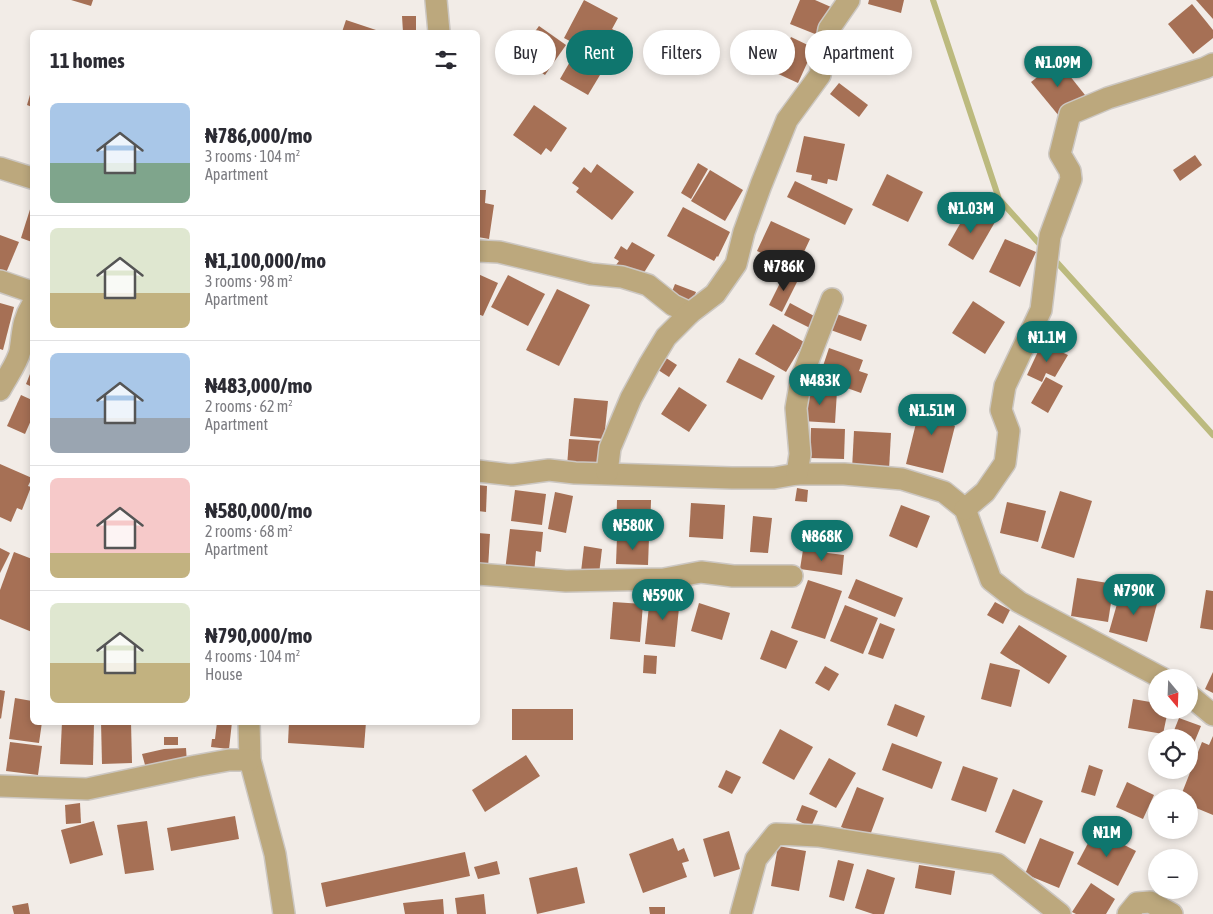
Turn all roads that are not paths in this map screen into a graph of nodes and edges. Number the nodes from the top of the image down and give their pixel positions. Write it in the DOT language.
graph roads {
  1 [pos="436,0"];
  2 [pos="849,0"];
  3 [pos="439,30"];
  4 [pos="1213,64"];
  5 [pos="0,168"];
  6 [pos="30,177"];
  7 [pos="480,251"];
  8 [pos="0,282"];
  9 [pos="30,291"];
  10 [pos="832,299"];
  11 [pos="30,308"];
  12 [pos="690,313"];
  13 [pos="0,390"];
  14 [pos="480,471"];
  15 [pos="607,473"];
  16 [pos="797,474"];
  17 [pos="965,509"];
  18 [pos="480,574"];
  19 [pos="792,576"];
  20 [pos="1148,671"];
  21 [pos="1198,702"];
  22 [pos="1213,715"];
  23 [pos="249,725"];
  24 [pos="250,760"];
  25 [pos="0,786"];
  26 [pos="284,914"];
  27 [pos="741,914"];
  28 [pos="1060,914"];
  29 [pos="1128,914"];
  30 [pos="1172,914"];
  1 -- 3 [label="street"];
  2 -- 12 [label="street"];
  4 -- 17 [label="street"];
  5 -- 6 [label="street"];
  7 -- 12 [label="street"];
  8 -- 9 [label="street"];
  10 -- 16 [label="street"];
  11 -- 13 [label="street"];
  12 -- 15 [label="street"];
  14 -- 15 [label="street"];
  15 -- 16 [label="street"];
  16 -- 17 [label="street"];
  17 -- 20 [label="street"];
  18 -- 19 [label="street"];
  21 -- 22 [label="street"];
  23 -- 24 [label="street"];
  24 -- 25 [label="street"];
  24 -- 26 [label="street"];
  27 -- 28 [label="street"];
  29 -- 30 [label="street"];
}
